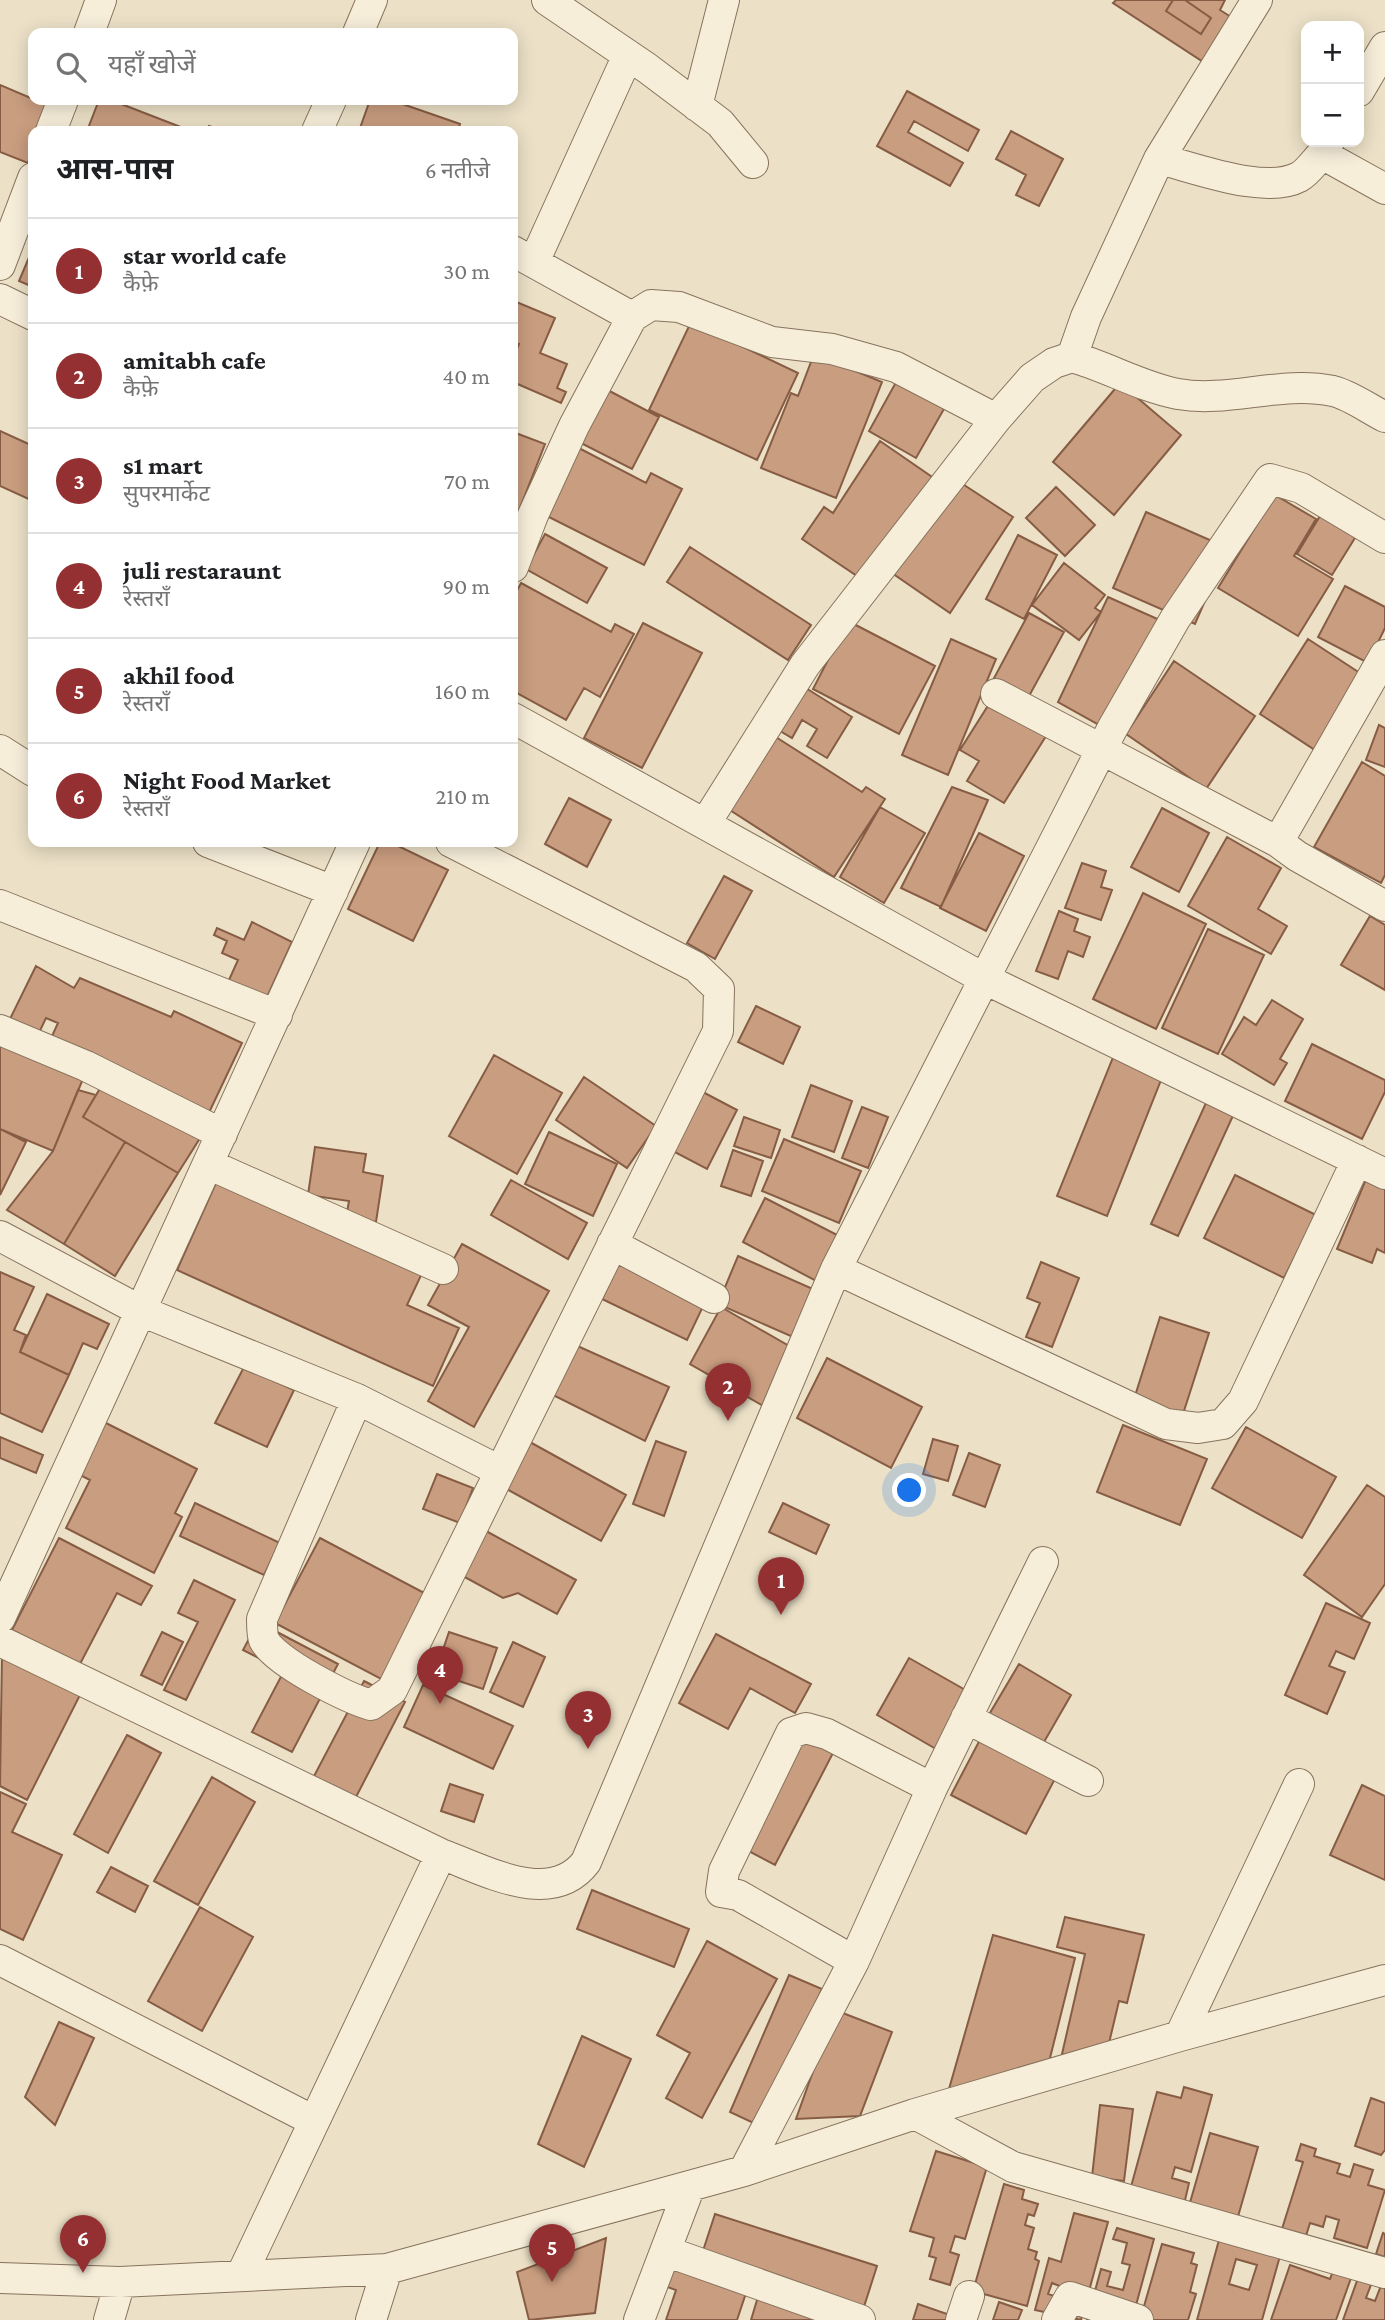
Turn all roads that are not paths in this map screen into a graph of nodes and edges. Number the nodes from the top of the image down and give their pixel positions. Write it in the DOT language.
graph roads {
  1 [pos="101,0"];
  2 [pos="372,0"];
  3 [pos="547,0"];
  4 [pos="724,0"];
  5 [pos="1257,0"];
  6 [pos="91,28"];
  7 [pos="360,28"];
  8 [pos="1385,47"];
  9 [pos="628,55"];
  10 [pos="1363,84"];
  11 [pos="61,105"];
  12 [pos="329,105"];
  13 [pos="697,106"];
  14 [pos="53,126"];
  15 [pos="319,126"];
  16 [pos="1325,148"];
  17 [pos="1160,159"];
  18 [pos="753,163"];
  19 [pos="1385,190"];
  20 [pos="28,191"];
  21 [pos="523,256"];
  22 [pos="0,265"];
  23 [pos="0,299"];
  24 [pos="28,313"];
  25 [pos="632,317"];
  26 [pos="1072,357"];
  27 [pos="1385,417"];
  28 [pos="996,419"];
  29 [pos="1385,538"];
  30 [pos="518,552"];
  31 [pos="1385,655"];
  32 [pos="996,694"];
  33 [pos="518,721"];
  34 [pos="1102,749"];
  35 [pos="0,750"];
  36 [pos="28,768"];
  37 [pos="705,824"];
  38 [pos="1278,842"];
  39 [pos="221,847"];
  40 [pos="353,847"];
  41 [pos="462,847"];
  42 [pos="333,891"];
  43 [pos="0,905"];
  44 [pos="1385,906"];
  45 [pos="985,979"];
  46 [pos="276,1015"];
  47 [pos="0,1030"];
  48 [pos="222,1134"];
  49 [pos="1357,1160"];
  50 [pos="208,1164"];
  51 [pos="1385,1174"];
  52 [pos="0,1236"];
  53 [pos="612,1244"];
  54 [pos="443,1269"];
  55 [pos="836,1269"];
  56 [pos="714,1298"];
  57 [pos="141,1311"];
  58 [pos="357,1399"];
  59 [pos="500,1471"];
  60 [pos="1043,1562"];
  61 [pos="3,1605"];
  62 [pos="0,1641"];
  63 [pos="966,1718"];
  64 [pos="1088,1780"];
  65 [pos="1300,1784"];
  66 [pos="932,1788"];
  67 [pos="441,1854"];
  68 [pos="0,1960"];
  69 [pos="854,1961"];
  70 [pos="1385,1980"];
  71 [pos="1180,2036"];
  72 [pos="915,2114"];
  73 [pos="314,2121"];
  74 [pos="744,2171"];
  75 [pos="690,2186"];
  76 [pos="667,2252"];
  77 [pos="387,2269"];
  78 [pos="1385,2273"];
  79 [pos="241,2276"];
  80 [pos="0,2278"];
  81 [pos="120,2282"];
  82 [pos="109,2320"];
  83 [pos="371,2320"];
  84 [pos="639,2320"];
  85 [pos="860,2320"];
  86 [pos="1057,2320"];
  87 [pos="1138,2320"];
  1 -- 6 [label="street"];
  2 -- 7 [label="street"];
  3 -- 9 [label="street"];
  4 -- 13 [label="street"];
  5 -- 17 [label="street"];
  8 -- 10 [label="street"];
  9 -- 13 [label="street"];
  9 -- 21 [label="street"];
  11 -- 14 [label="street"];
  12 -- 15 [label="street"];
  13 -- 18 [label="street"];
  16 -- 17 [label="street"];
  16 -- 19 [label="street"];
  17 -- 26 [label="street"];
  20 -- 22 [label="street"];
  21 -- 25 [label="street"];
  23 -- 24 [label="street"];
  25 -- 28 [label="street"];
  25 -- 30 [label="street"];
  26 -- 27 [label="street"];
  26 -- 28 [label="street"];
  28 -- 37 [label="street"];
  29 -- 34 [label="street"];
  31 -- 38 [label="street"];
  32 -- 34 [label="street"];
  33 -- 37 [label="street"];
  34 -- 38 [label="street"];
  34 -- 45 [label="street"];
  35 -- 36 [label="street"];
  37 -- 45 [label="street"];
  38 -- 44 [label="street"];
  39 -- 42 [label="street"];
  40 -- 42 [label="street"];
  41 -- 53 [label="street"];
  42 -- 46 [label="street"];
  43 -- 46 [label="street"];
  45 -- 49 [label="street"];
  45 -- 55 [label="street"];
  46 -- 48 [label="street"];
  47 -- 48 [label="street"];
  48 -- 50 [label="street"];
  49 -- 51 [label="street"];
  49 -- 55 [label="street"];
  50 -- 54 [label="street"];
  50 -- 57 [label="street"];
  52 -- 57 [label="street"];
  53 -- 56 [label="street"];
  53 -- 59 [label="street"];
  55 -- 67 [label="street"];
  57 -- 58 [label="street"];
  57 -- 61 [label="street"];
  58 -- 59 [label="street"];
  58 -- 59 [label="street"];
  60 -- 63 [label="street"];
  62 -- 67 [label="street"];
  63 -- 64 [label="street"];
  63 -- 66 [label="street"];
  65 -- 71 [label="street"];
  66 -- 69 [label="street"];
  66 -- 69 [label="street"];
  67 -- 73 [label="street"];
  68 -- 73 [label="street"];
  69 -- 74 [label="street"];
  70 -- 71 [label="street"];
  71 -- 72 [label="street"];
  72 -- 74 [label="street"];
  72 -- 78 [label="street"];
  73 -- 79 [label="street"];
  74 -- 75 [label="street"];
  75 -- 76 [label="street"];
  75 -- 77 [label="street"];
  76 -- 84 [label="street"];
  76 -- 85 [label="street"];
  77 -- 79 [label="street"];
  77 -- 83 [label="street"];
  79 -- 81 [label="street"];
  80 -- 81 [label="street"];
  81 -- 82 [label="street"];
  86 -- 87 [label="street"];
}
